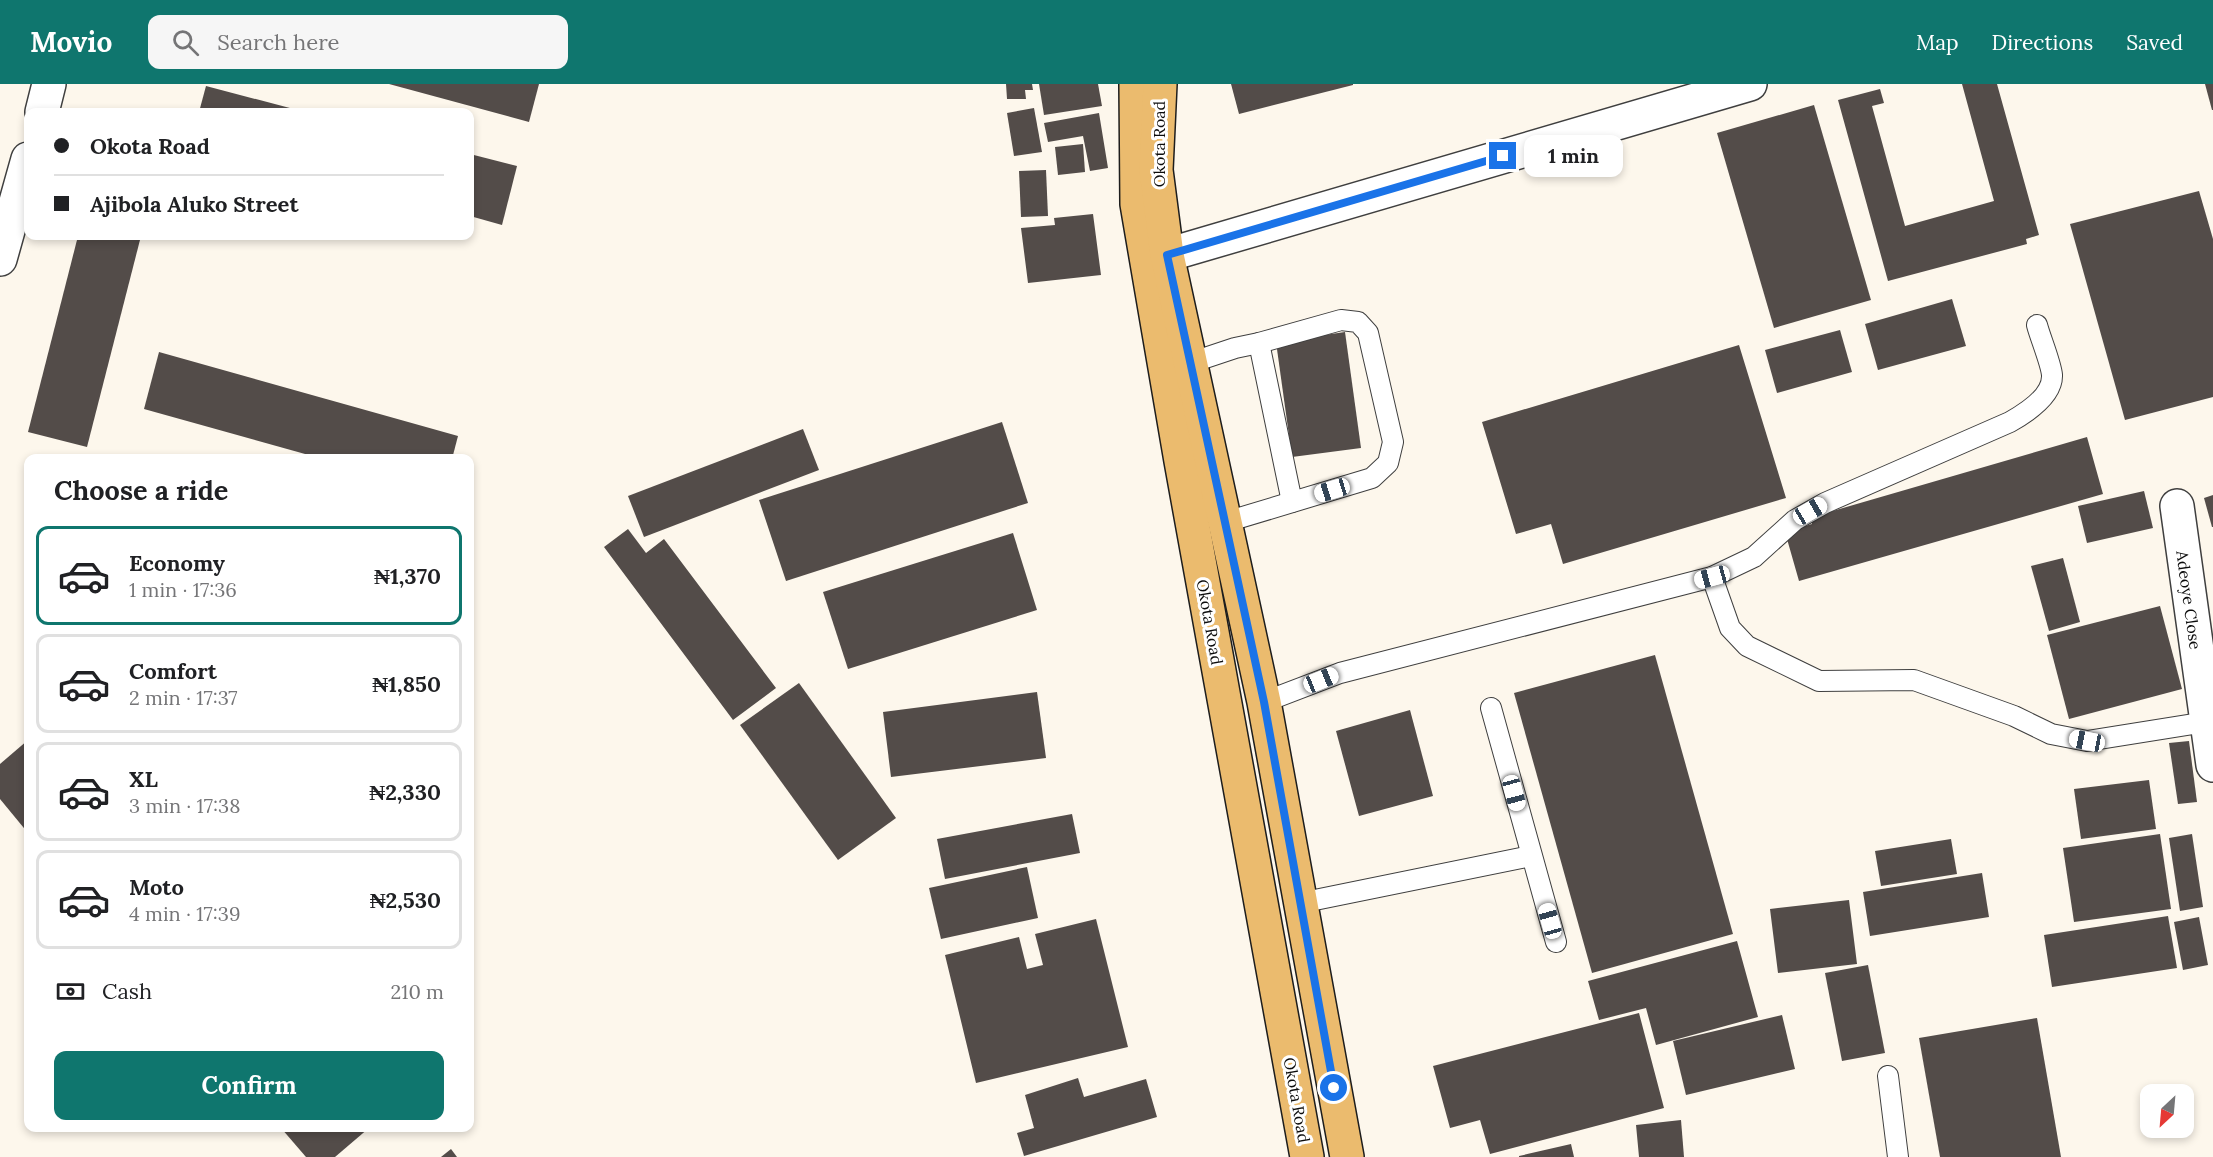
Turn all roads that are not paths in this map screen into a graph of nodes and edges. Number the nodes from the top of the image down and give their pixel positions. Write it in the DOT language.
graph roads {
  1 [pos="1136,84"];
  2 [pos="1160,84"];
  3 [pos="1750,84"];
  4 [pos="24,173"];
  5 [pos="1167,255"];
  6 [pos="0,259"];
  7 [pos="2037,325"];
  8 [pos="1259,343"];
  9 [pos="1190,363"];
  10 [pos="1292,502"];
  11 [pos="2177,506"];
  12 [pos="1226,522"];
  13 [pos="1712,577"];
  14 [pos="1264,702"];
  15 [pos="1491,708"];
  16 [pos="2206,722"];
  17 [pos="2213,765"];
  18 [pos="1532,856"];
  19 [pos="1300,903"];
  20 [pos="1556,942"];
  21 [pos="1888,1076"];
  22 [pos="1307,1157"];
  23 [pos="1347,1157"];
  24 [pos="1898,1157"];
  1 -- 22 [label="main road, Okota Road"];
  2 -- 5 [label="main road, Okota Road"];
  3 -- 5 [label="street"];
  4 -- 6 [label="street"];
  5 -- 9 [label="main road, Okota Road"];
  7 -- 13 [label="lane"];
  8 -- 9 [label="lane"];
  8 -- 10 [label="lane"];
  8 -- 10 [label="lane"];
  9 -- 12 [label="main road, Okota Road"];
  10 -- 12 [label="lane"];
  11 -- 16 [label="street, Adeoye Close"];
  12 -- 14 [label="main road, Okota Road"];
  13 -- 14 [label="lane"];
  13 -- 16 [label="lane"];
  14 -- 19 [label="main road, Okota Road"];
  15 -- 18 [label="lane"];
  16 -- 17 [label="street, Adeoye Close"];
  18 -- 19 [label="lane"];
  18 -- 20 [label="lane"];
  19 -- 23 [label="main road, Okota Road"];
  21 -- 24 [label="lane"];
}
